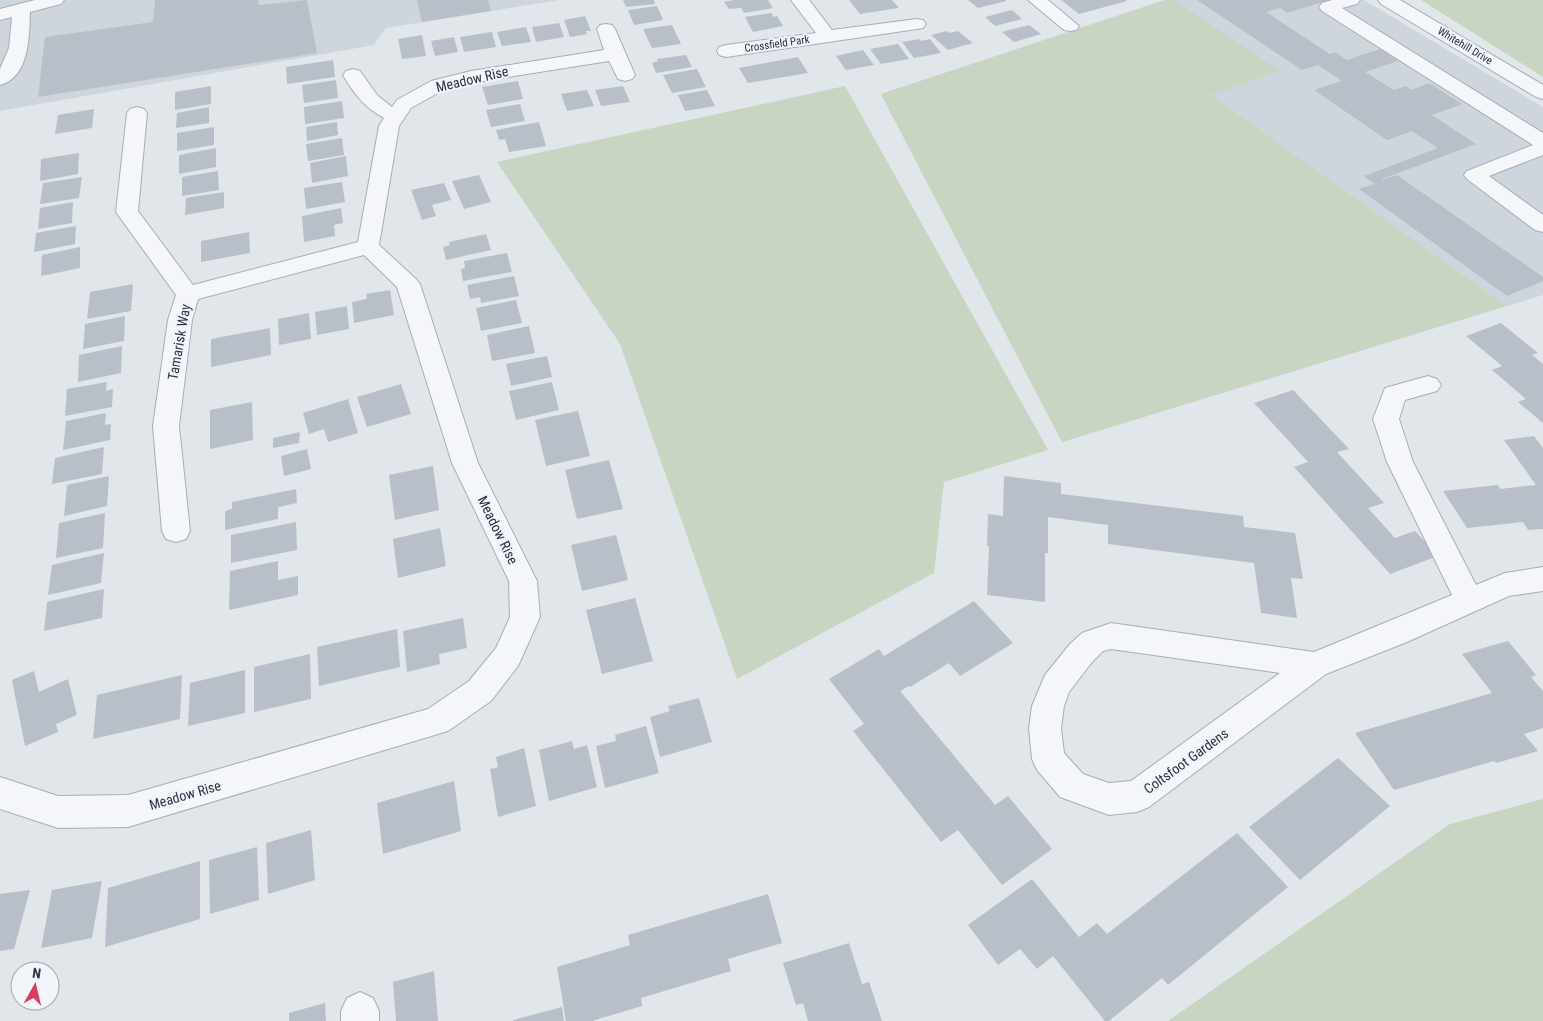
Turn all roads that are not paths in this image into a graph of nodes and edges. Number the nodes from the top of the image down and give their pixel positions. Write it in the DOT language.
graph roads {
  1 [pos="55,0"];
  2 [pos="800,0"];
  3 [pos="1037,0"];
  4 [pos="1351,0"];
  5 [pos="1387,0"];
  6 [pos="21,11"];
  7 [pos="0,15"];
  8 [pos="917,24"];
  9 [pos="1070,26"];
  10 [pos="606,29"];
  11 [pos="828,36"];
  12 [pos="726,51"];
  13 [pos="353,75"];
  14 [pos="0,79"];
  15 [pos="1543,93"];
  16 [pos="1543,104"];
  17 [pos="137,113"];
  18 [pos="395,116"];
  19 [pos="1505,118"];
  20 [pos="1543,142"];
  21 [pos="1543,148"];
  22 [pos="1543,224"];
  23 [pos="368,247"];
  24 [pos="188,294"];
  25 [pos="1428,385"];
  26 [pos="176,531"];
  27 [pos="1543,579"];
  28 [pos="1469,601"];
  29 [pos="1315,664"];
  30 [pos="0,793"];
  1 -- 6 [label="street"];
  2 -- 11 [label="street, Crossfield Park"];
  3 -- 9 [label="street"];
  4 -- 19 [label="street"];
  5 -- 15 [label="street, Whitehill Drive"];
  6 -- 7 [label="street"];
  6 -- 14 [label="street"];
  8 -- 11 [label="street, Crossfield Park"];
  10 -- 18 [label="street, Meadow Rise"];
  11 -- 12 [label="street, Crossfield Park"];
  13 -- 18 [label="street"];
  16 -- 19 [label="street"];
  17 -- 24 [label="street, Tamarisk Way"];
  18 -- 23 [label="street, Meadow Rise"];
  19 -- 20 [label="street"];
  21 -- 22 [label="street"];
  23 -- 24 [label="street"];
  23 -- 30 [label="street, Meadow Rise"];
  24 -- 26 [label="street, Tamarisk Way"];
  25 -- 28 [label="street"];
  27 -- 28 [label="street, Coltsfoot Gardens"];
  28 -- 29 [label="street, Coltsfoot Gardens"];
  29 -- 29 [label="street, Coltsfoot Gardens"];
}
